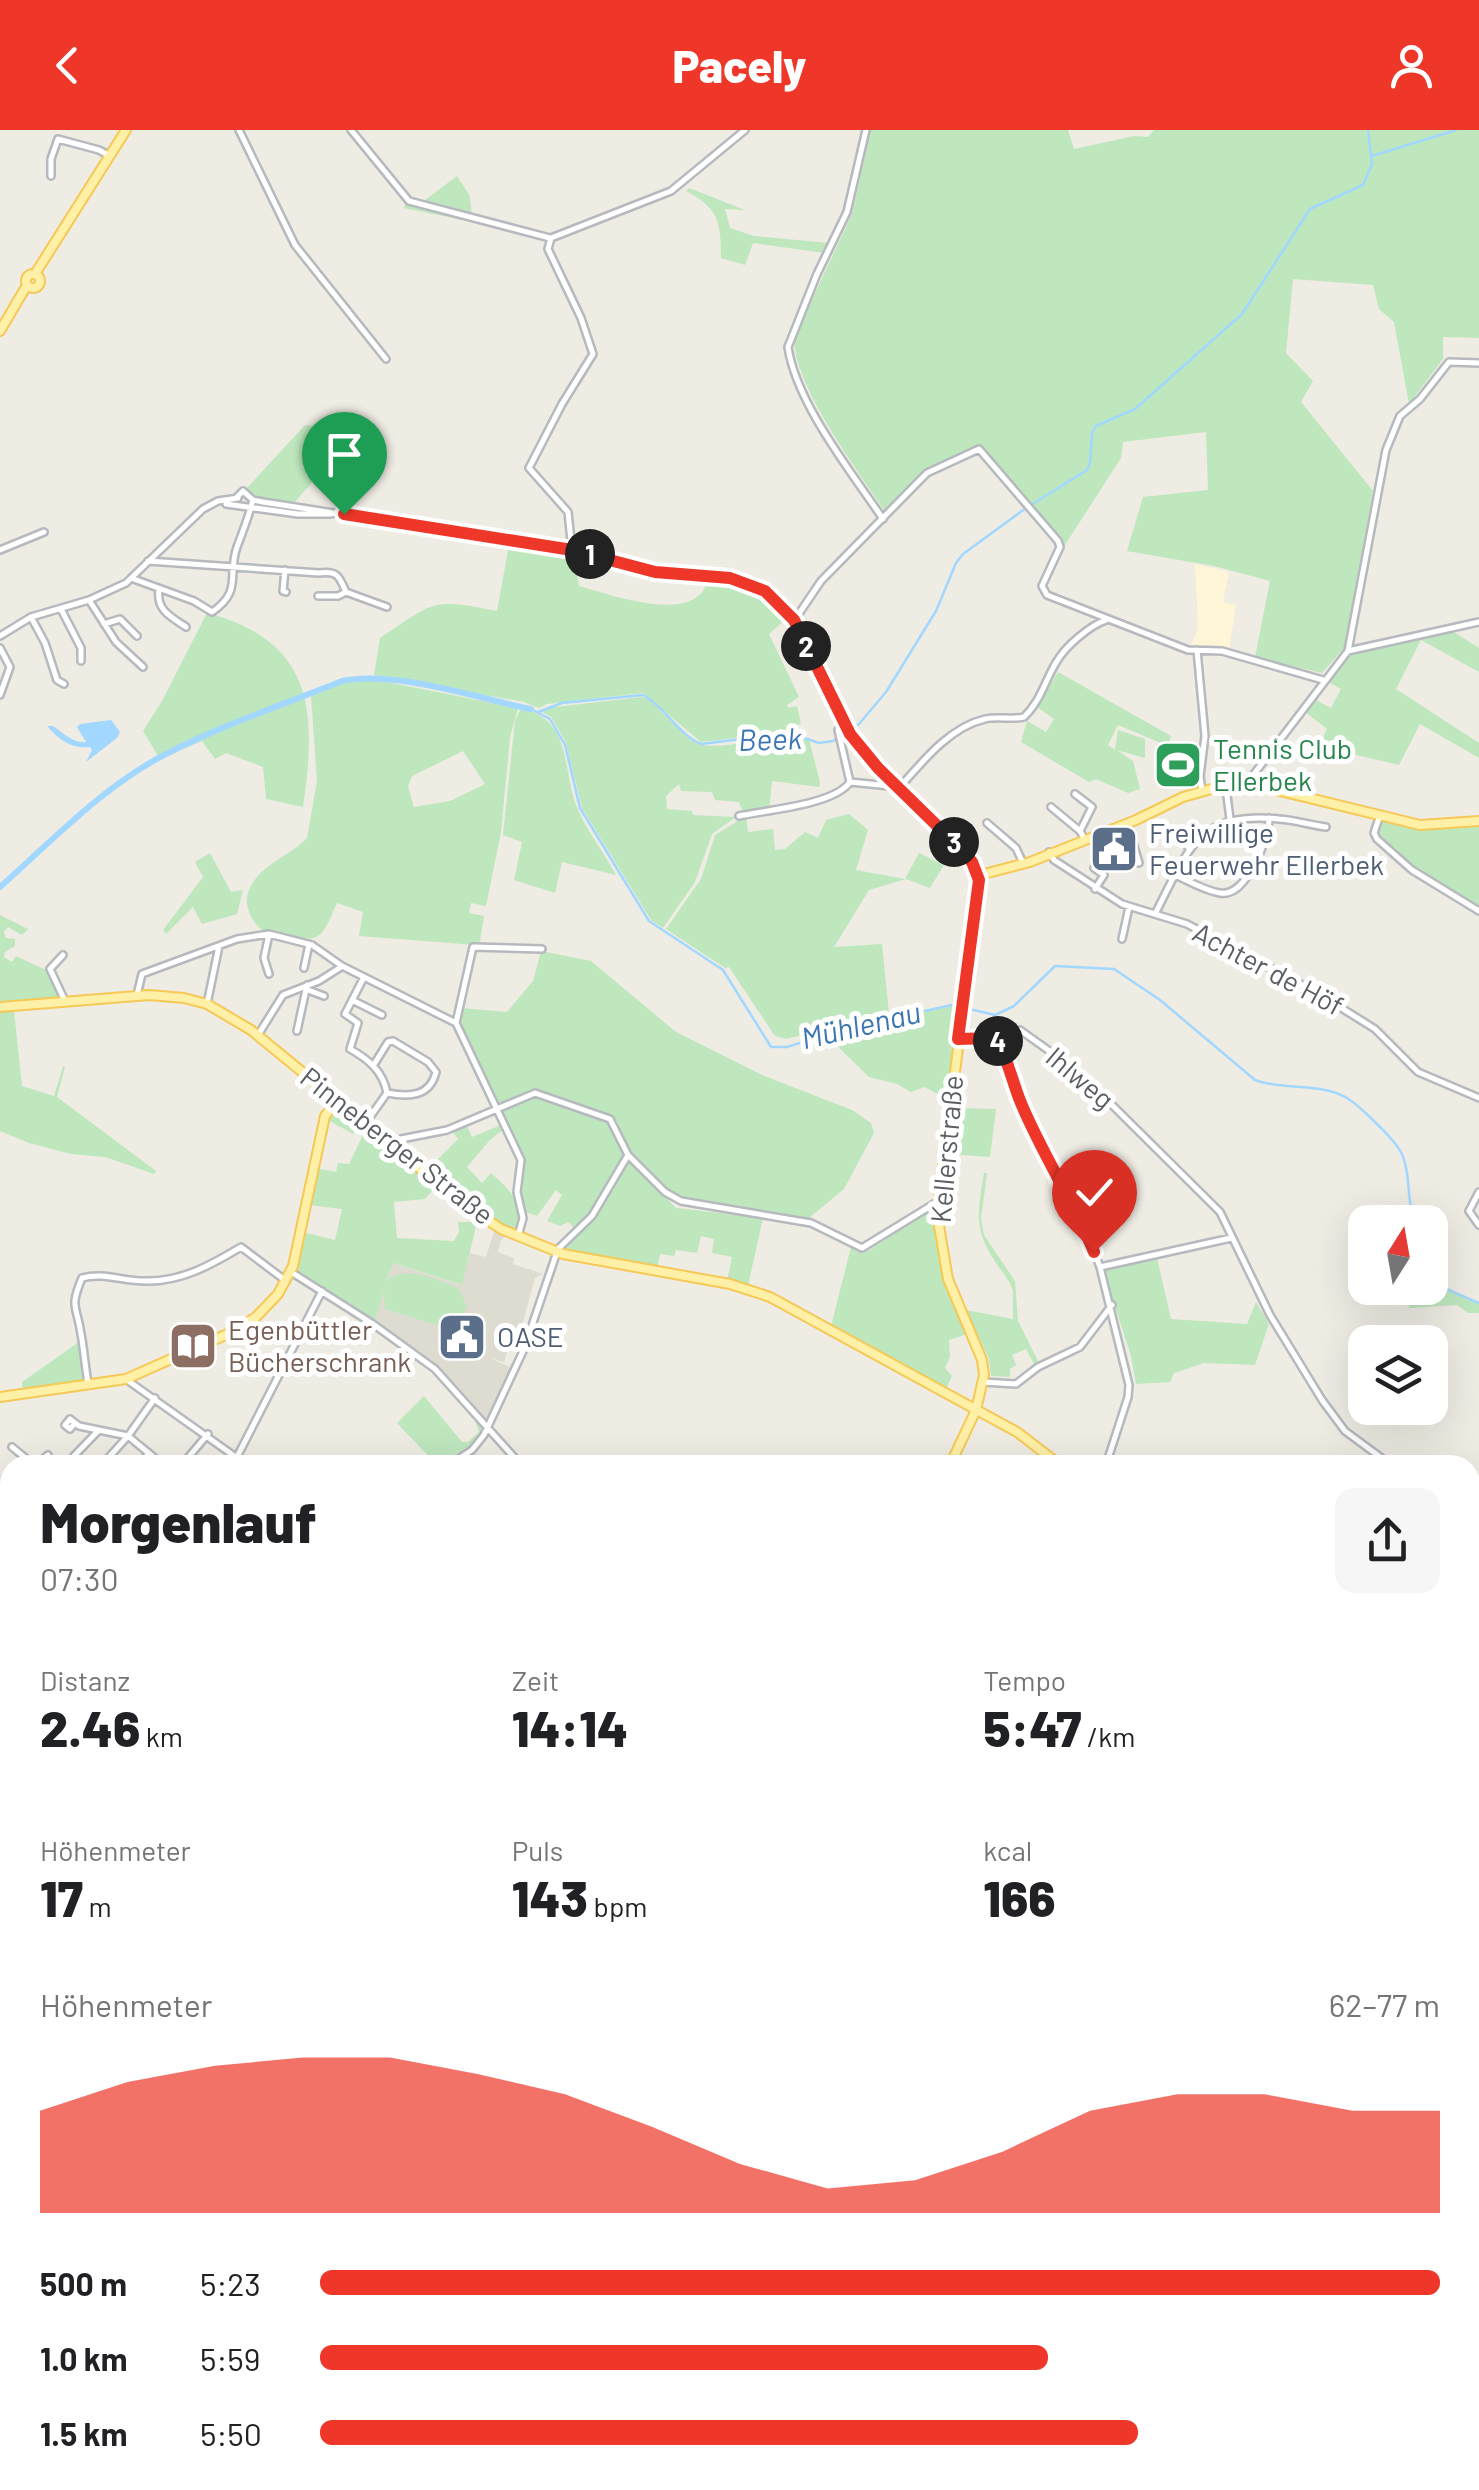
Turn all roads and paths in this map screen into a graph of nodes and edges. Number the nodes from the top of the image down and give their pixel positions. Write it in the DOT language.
graph roads {
  1 [pos="126,130"];
  2 [pos="239,130"];
  3 [pos="351,130"];
  4 [pos="745,130"];
  5 [pos="866,130"];
  6 [pos="110,156"];
  7 [pos="51,176"];
  8 [pos="551,238"];
  9 [pos="0,331"];
  10 [pos="386,360"];
  11 [pos="1479,364"];
  12 [pos="249,498"];
  13 [pos="226,504"];
  14 [pos="883,519"];
  15 [pos="44,532"];
  16 [pos="0,550"];
  17 [pos="572,550"];
  18 [pos="148,560"];
  19 [pos="235,566"];
  20 [pos="285,570"];
  21 [pos="131,578"];
  22 [pos="158,590"];
  23 [pos="284,592"];
  24 [pos="346,592"];
  25 [pos="318,596"];
  26 [pos="90,600"];
  27 [pos="60,608"];
  28 [pos="387,608"];
  29 [pos="31,617"];
  30 [pos="794,620"];
  31 [pos="1106,620"];
  32 [pos="1479,622"];
  33 [pos="104,624"];
  34 [pos="186,627"];
  35 [pos="0,636"];
  36 [pos="136,636"];
  37 [pos="0,648"];
  38 [pos="1197,650"];
  39 [pos="1348,651"];
  40 [pos="82,661"];
  41 [pos="142,667"];
  42 [pos="1323,680"];
  43 [pos="64,684"];
  44 [pos="0,695"];
  45 [pos="848,731"];
  46 [pos="850,782"];
  47 [pos="890,786"];
  48 [pos="1252,786"];
  49 [pos="1226,787"];
  50 [pos="900,788"];
  51 [pos="1202,791"];
  52 [pos="1075,794"];
  53 [pos="1050,806"];
  54 [pos="1380,815"];
  55 [pos="740,816"];
  56 [pos="1269,818"];
  57 [pos="1230,820"];
  58 [pos="1479,821"];
  59 [pos="987,823"];
  60 [pos="1127,823"];
  61 [pos="1326,827"];
  62 [pos="1180,831"];
  63 [pos="1082,834"];
  64 [pos="1189,849"];
  65 [pos="1049,852"];
  66 [pos="1024,863"];
  67 [pos="1139,863"];
  68 [pos="1094,868"];
  69 [pos="1175,875"];
  70 [pos="983,878"];
  71 [pos="1094,889"];
  72 [pos="1129,907"];
  73 [pos="1479,912"];
  74 [pos="1155,914"];
  75 [pos="269,934"];
  76 [pos="1122,939"];
  77 [pos="308,944"];
  78 [pos="219,946"];
  79 [pos="542,949"];
  80 [pos="62,955"];
  81 [pos="342,966"];
  82 [pos="304,968"];
  83 [pos="269,974"];
  84 [pos="363,978"];
  85 [pos="308,987"];
  86 [pos="137,995"];
  87 [pos="324,996"];
  88 [pos="352,1000"];
  89 [pos="66,1001"];
  90 [pos="207,1004"];
  91 [pos="0,1007"];
  92 [pos="382,1015"];
  93 [pos="456,1023"];
  94 [pos="297,1031"];
  95 [pos="258,1035"];
  96 [pos="996,1038"];
  97 [pos="958,1039"];
  98 [pos="373,1066"];
  99 [pos="321,1088"];
  100 [pos="387,1092"];
  101 [pos="1479,1098"];
  102 [pos="335,1099"];
  103 [pos="495,1108"];
  104 [pos="325,1113"];
  105 [pos="365,1124"];
  106 [pos="392,1145"];
  107 [pos="628,1155"];
  108 [pos="1479,1192"];
  109 [pos="937,1202"];
  110 [pos="1479,1225"];
  111 [pos="518,1236"];
  112 [pos="1231,1238"];
  113 [pos="557,1252"];
  114 [pos="1100,1267"];
  115 [pos="290,1272"];
  116 [pos="286,1281"];
  117 [pos="322,1292"];
  118 [pos="1112,1305"];
  119 [pos="126,1379"];
  120 [pos="983,1382"];
  121 [pos="88,1386"];
  122 [pos="0,1397"];
  123 [pos="155,1398"];
  124 [pos="973,1408"];
  125 [pos="75,1423"];
  126 [pos="488,1428"];
  127 [pos="98,1431"];
  128 [pos="208,1434"];
  129 [pos="128,1436"];
  130 [pos="12,1447"];
  131 [pos="150,1453"];
  132 [pos="22,1455"];
  133 [pos="75,1455"];
  134 [pos="111,1455"];
  135 [pos="190,1455"];
  136 [pos="234,1455"];
  137 [pos="238,1455"];
  138 [pos="464,1455"];
  139 [pos="512,1455"];
  140 [pos="954,1455"];
  141 [pos="1048,1455"];
  142 [pos="1109,1455"];
  143 [pos="1378,1455"];
  1 -- 6 [label="main road"];
  2 -- 10 [label="street"];
  3 -- 8 [label="street"];
  4 -- 8 [label="street"];
  5 -- 14 [label="street"];
  6 -- 7 [label="street"];
  6 -- 9 [label="main road"];
  8 -- 17 [label="street"];
  11 -- 39 [label="street"];
  12 -- 13 [label="street"];
  12 -- 17 [label="street"];
  12 -- 18 [label="street"];
  12 -- 19 [label="street"];
  14 -- 30 [label="street"];
  14 -- 31 [label="street"];
  15 -- 16 [label="street"];
  17 -- 30 [label="street"];
  18 -- 19 [label="street"];
  18 -- 21 [label="street"];
  19 -- 20 [label="street"];
  19 -- 22 [label="street"];
  20 -- 23 [label="street"];
  20 -- 24 [label="street"];
  21 -- 22 [label="street"];
  21 -- 26 [label="street"];
  22 -- 34 [label="street"];
  24 -- 25 [label="street"];
  24 -- 28 [label="street"];
  26 -- 27 [label="street"];
  26 -- 33 [label="street"];
  27 -- 29 [label="street"];
  27 -- 40 [label="street"];
  29 -- 35 [label="street"];
  29 -- 43 [label="street"];
  30 -- 45 [label="street"];
  31 -- 38 [label="street"];
  31 -- 50 [label="street"];
  32 -- 39 [label="street"];
  33 -- 36 [label="street"];
  33 -- 41 [label="street"];
  37 -- 44 [label="street"];
  38 -- 42 [label="street"];
  38 -- 51 [label="street"];
  39 -- 42 [label="street"];
  42 -- 48 [label="street"];
  45 -- 46 [label="street"];
  45 -- 50 [label="street"];
  46 -- 47 [label="street"];
  46 -- 55 [label="street"];
  48 -- 49 [label="main road"];
  48 -- 54 [label="main road"];
  49 -- 51 [label="main road"];
  49 -- 57 [label="street"];
  50 -- 70 [label="street"];
  51 -- 60 [label="main road"];
  52 -- 63 [label="street"];
  53 -- 63 [label="street"];
  54 -- 58 [label="main road"];
  54 -- 73 [label="street"];
  56 -- 57 [label="street"];
  56 -- 61 [label="street"];
  56 -- 69 [label="street"];
  57 -- 64 [label="street"];
  59 -- 66 [label="street"];
  60 -- 63 [label="main road"];
  60 -- 67 [label="street"];
  62 -- 64 [label="street"];
  63 -- 65 [label="main road"];
  64 -- 69 [label="street"];
  65 -- 66 [label="main road"];
  65 -- 71 [label="street, Achter de Höf"];
  66 -- 70 [label="main road"];
  68 -- 71 [label="street"];
  69 -- 74 [label="street"];
  70 -- 97 [label="main road, Kellerstraße"];
  71 -- 72 [label="street, Achter de Höf"];
  72 -- 74 [label="street, Achter de Höf"];
  72 -- 76 [label="street"];
  74 -- 101 [label="street, Achter de Höf"];
  75 -- 77 [label="street"];
  75 -- 78 [label="street"];
  75 -- 83 [label="street"];
  77 -- 81 [label="street"];
  77 -- 82 [label="street"];
  78 -- 86 [label="street"];
  78 -- 90 [label="street"];
  79 -- 93 [label="street"];
  80 -- 89 [label="street"];
  81 -- 84 [label="street"];
  81 -- 85 [label="street"];
  84 -- 88 [label="street"];
  84 -- 93 [label="street"];
  85 -- 87 [label="street"];
  85 -- 94 [label="street"];
  85 -- 95 [label="street"];
  86 -- 89 [label="main road, Pinneberger Straße"];
  86 -- 90 [label="main road, Pinneberger Straße"];
  88 -- 92 [label="street"];
  88 -- 98 [label="street"];
  89 -- 91 [label="main road, Pinneberger Straße"];
  90 -- 95 [label="main road, Pinneberger Straße"];
  93 -- 103 [label="street"];
  95 -- 99 [label="main road, Pinneberger Straße"];
  96 -- 97 [label="street"];
  96 -- 112 [label="street, Ihlweg"];
  96 -- 114 [label="street"];
  97 -- 109 [label="main road, Kellerstraße"];
  98 -- 100 [label="street"];
  98 -- 100 [label="street"];
  99 -- 102 [label="main road, Pinneberger Straße"];
  99 -- 104 [label="main road"];
  100 -- 105 [label="street"];
  102 -- 104 [label="main road"];
  102 -- 105 [label="main road, Pinneberger Straße"];
  103 -- 106 [label="street"];
  103 -- 107 [label="street"];
  103 -- 111 [label="street"];
  104 -- 115 [label="main road"];
  105 -- 106 [label="main road, Pinneberger Straße"];
  106 -- 111 [label="main road, Pinneberger Straße"];
  107 -- 109 [label="street"];
  107 -- 113 [label="street"];
  108 -- 110 [label="street"];
  109 -- 120 [label="main road, Kellerstraße"];
  111 -- 113 [label="main road, Pinneberger Straße"];
  112 -- 114 [label="street"];
  112 -- 143 [label="street"];
  113 -- 124 [label="main road, Pinneberger Straße"];
  113 -- 126 [label="street"];
  114 -- 118 [label="street"];
  115 -- 116 [label="main road"];
  115 -- 117 [label="street"];
  116 -- 119 [label="main road"];
  116 -- 121 [label="street"];
  117 -- 126 [label="street"];
  117 -- 137 [label="street"];
  118 -- 120 [label="street"];
  118 -- 142 [label="street"];
  119 -- 121 [label="main road"];
  119 -- 123 [label="street"];
  120 -- 124 [label="main road, Kellerstraße"];
  121 -- 122 [label="main road"];
  123 -- 128 [label="street"];
  123 -- 129 [label="street"];
  124 -- 140 [label="main road, Kellerstraße"];
  124 -- 141 [label="main road, Pinneberger Straße"];
  125 -- 127 [label="street"];
  126 -- 138 [label="street"];
  126 -- 139 [label="street"];
  127 -- 129 [label="street"];
  127 -- 133 [label="street"];
  128 -- 135 [label="street"];
  128 -- 136 [label="street"];
  129 -- 131 [label="street"];
  129 -- 134 [label="street"];
  130 -- 132 [label="street"];
}
